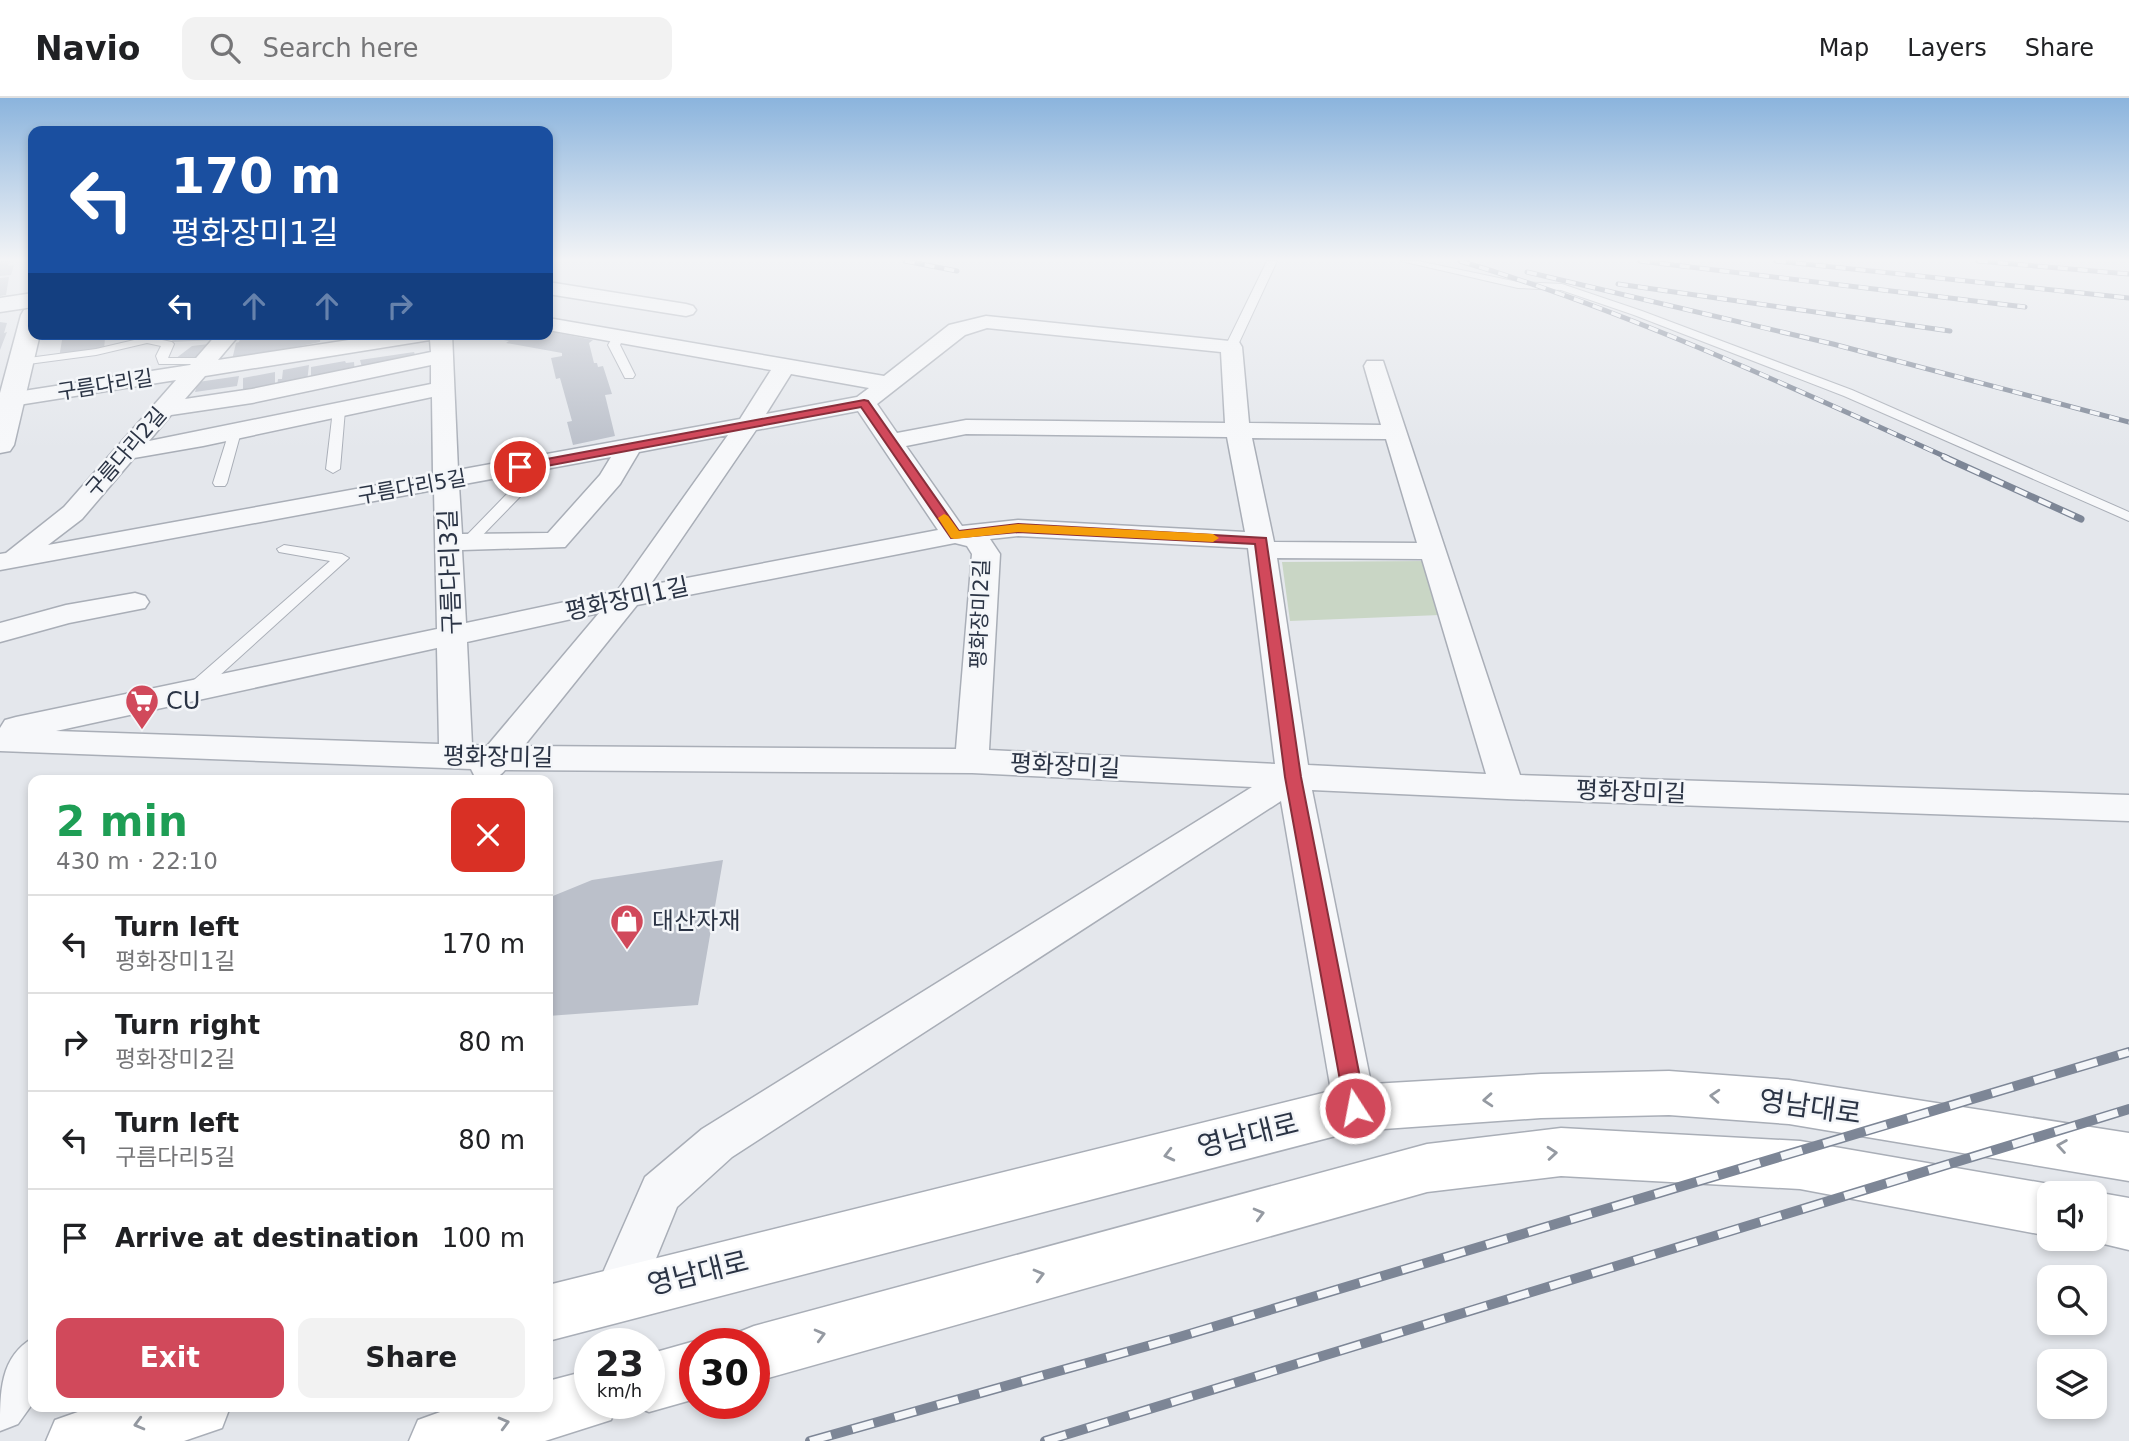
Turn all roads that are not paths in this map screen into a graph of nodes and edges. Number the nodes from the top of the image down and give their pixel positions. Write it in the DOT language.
graph roads {
  1 [pos="980,324"];
  2 [pos="1002,324"];
  3 [pos="1242,324"];
  4 [pos="1666,324"];
  5 [pos="553,325"];
  6 [pos="28,332"];
  7 [pos="618,337"];
  8 [pos="116,340"];
  9 [pos="224,340"];
  10 [pos="438,341"];
  11 [pos="113,347"];
  12 [pos="1231,347"];
  13 [pos="202,365"];
  14 [pos="785,366"];
  15 [pos="1375,366"];
  16 [pos="629,375"];
  17 [pos="888,384"];
  18 [pos="12,385"];
  19 [pos="443,387"];
  20 [pos="864,403"];
  21 [pos="164,409"];
  22 [pos="339,410"];
  23 [pos="747,426"];
  24 [pos="1238,430"];
  25 [pos="235,432"];
  26 [pos="1395,432"];
  27 [pos="891,442"];
  28 [pos="0,445"];
  29 [pos="629,447"];
  30 [pos="126,452"];
  31 [pos="545,463"];
  32 [pos="333,469"];
  33 [pos="447,481"];
  34 [pos="220,483"];
  35 [pos="2129,517"];
  36 [pos="955,535"];
  37 [pos="459,542"];
  38 [pos="1262,545"];
  39 [pos="284,549"];
  40 [pos="1433,551"];
  41 [pos="6,561"];
  42 [pos="627,598"];
  43 [pos="135,602"];
  44 [pos="0,633"];
  45 [pos="452,636"];
  46 [pos="192,691"];
  47 [pos="0,732"];
  48 [pos="0,740"];
  49 [pos="456,756"];
  50 [pos="972,761"];
  51 [pos="487,769"];
  52 [pos="1293,777"];
  53 [pos="1507,787"];
  54 [pos="2129,808"];
  55 [pos="1355,1108"];
  56 [pos="2129,1157"];
  57 [pos="2037,1208"];
  58 [pos="2107,1220"];
  59 [pos="2129,1224"];
  60 [pos="618,1293"];
  61 [pos="553,1311"];
  62 [pos="770,1350"];
  63 [pos="28,1370"];
  64 [pos="574,1403"];
  65 [pos="0,1406"];
  66 [pos="553,1409"];
  67 [pos="183,1412"];
  68 [pos="543,1412"];
  69 [pos="76,1441"];
  70 [pos="439,1441"];
  1 -- 17 [label="street"];
  2 -- 12 [label="street"];
  3 -- 12 [label="lane"];
  4 -- 35 [label="lane"];
  5 -- 7 [label="street"];
  6 -- 18 [label="street"];
  7 -- 14 [label="street"];
  7 -- 16 [label="lane"];
  8 -- 11 [label="lane"];
  9 -- 13 [label="street, 구름다리2길"];
  10 -- 13 [label="street"];
  10 -- 19 [label="street, 구름다리3길"];
  10 -- 21 [label="street"];
  11 -- 13 [label="lane"];
  11 -- 18 [label="lane"];
  12 -- 24 [label="street"];
  13 -- 18 [label="street, 구름다리길"];
  13 -- 21 [label="street, 구름다리2길"];
  14 -- 17 [label="street"];
  14 -- 23 [label="street"];
  15 -- 26 [label="street"];
  17 -- 20 [label="street"];
  18 -- 28 [label="street"];
  19 -- 22 [label="street"];
  19 -- 33 [label="street, 구름다리3길"];
  20 -- 23 [label="street, 구름다리5길"];
  20 -- 27 [label="street, 평화장미2길"];
  21 -- 30 [label="street, 구름다리2길"];
  22 -- 25 [label="street"];
  22 -- 32 [label="lane"];
  23 -- 29 [label="street, 구름다리5길"];
  23 -- 42 [label="street"];
  24 -- 26 [label="street"];
  24 -- 27 [label="street"];
  24 -- 38 [label="street"];
  25 -- 30 [label="street"];
  25 -- 34 [label="lane"];
  26 -- 40 [label="street"];
  27 -- 36 [label="street, 평화장미2길"];
  29 -- 31 [label="street, 구름다리5길"];
  29 -- 37 [label="street"];
  30 -- 41 [label="street, 구름다리2길"];
  31 -- 33 [label="street, 구름다리5길"];
  31 -- 37 [label="lane"];
  33 -- 37 [label="street, 구름다리3길"];
  33 -- 41 [label="street, 구름다리5길"];
  36 -- 38 [label="street, 평화장미1길"];
  36 -- 42 [label="street, 평화장미1길"];
  36 -- 50 [label="street, 평화장미2길"];
  37 -- 45 [label="street, 구름다리3길"];
  38 -- 40 [label="street"];
  38 -- 52 [label="street"];
  39 -- 46 [label="lane"];
  40 -- 53 [label="street"];
  42 -- 45 [label="street, 평화장미1길"];
  42 -- 51 [label="street"];
  43 -- 44 [label="street"];
  45 -- 46 [label="street, 평화장미1길"];
  45 -- 49 [label="street, 구름다리3길"];
  46 -- 47 [label="street, 평화장미1길"];
  48 -- 49 [label="street, 평화장미길"];
  49 -- 51 [label="street, 평화장미길"];
  50 -- 51 [label="street, 평화장미길"];
  50 -- 52 [label="street, 평화장미길"];
  52 -- 53 [label="street, 평화장미길"];
  52 -- 55 [label="street"];
  52 -- 60 [label="street"];
  53 -- 54 [label="street, 평화장미길"];
  56 -- 55 [label="main road, 영남대로, one-way"];
  55 -- 60 [label="main road, 영남대로, one-way"];
  62 -- 57 [label="main road, one-way"];
  58 -- 59 [label="main road"];
  60 -- 61 [label="main road, 영남대로"];
  63 -- 65 [label="street"];
  66 -- 64 [label="main road, one-way"];
  67 -- 69 [label="main road, one-way"];
  70 -- 68 [label="main road, one-way"];
}
